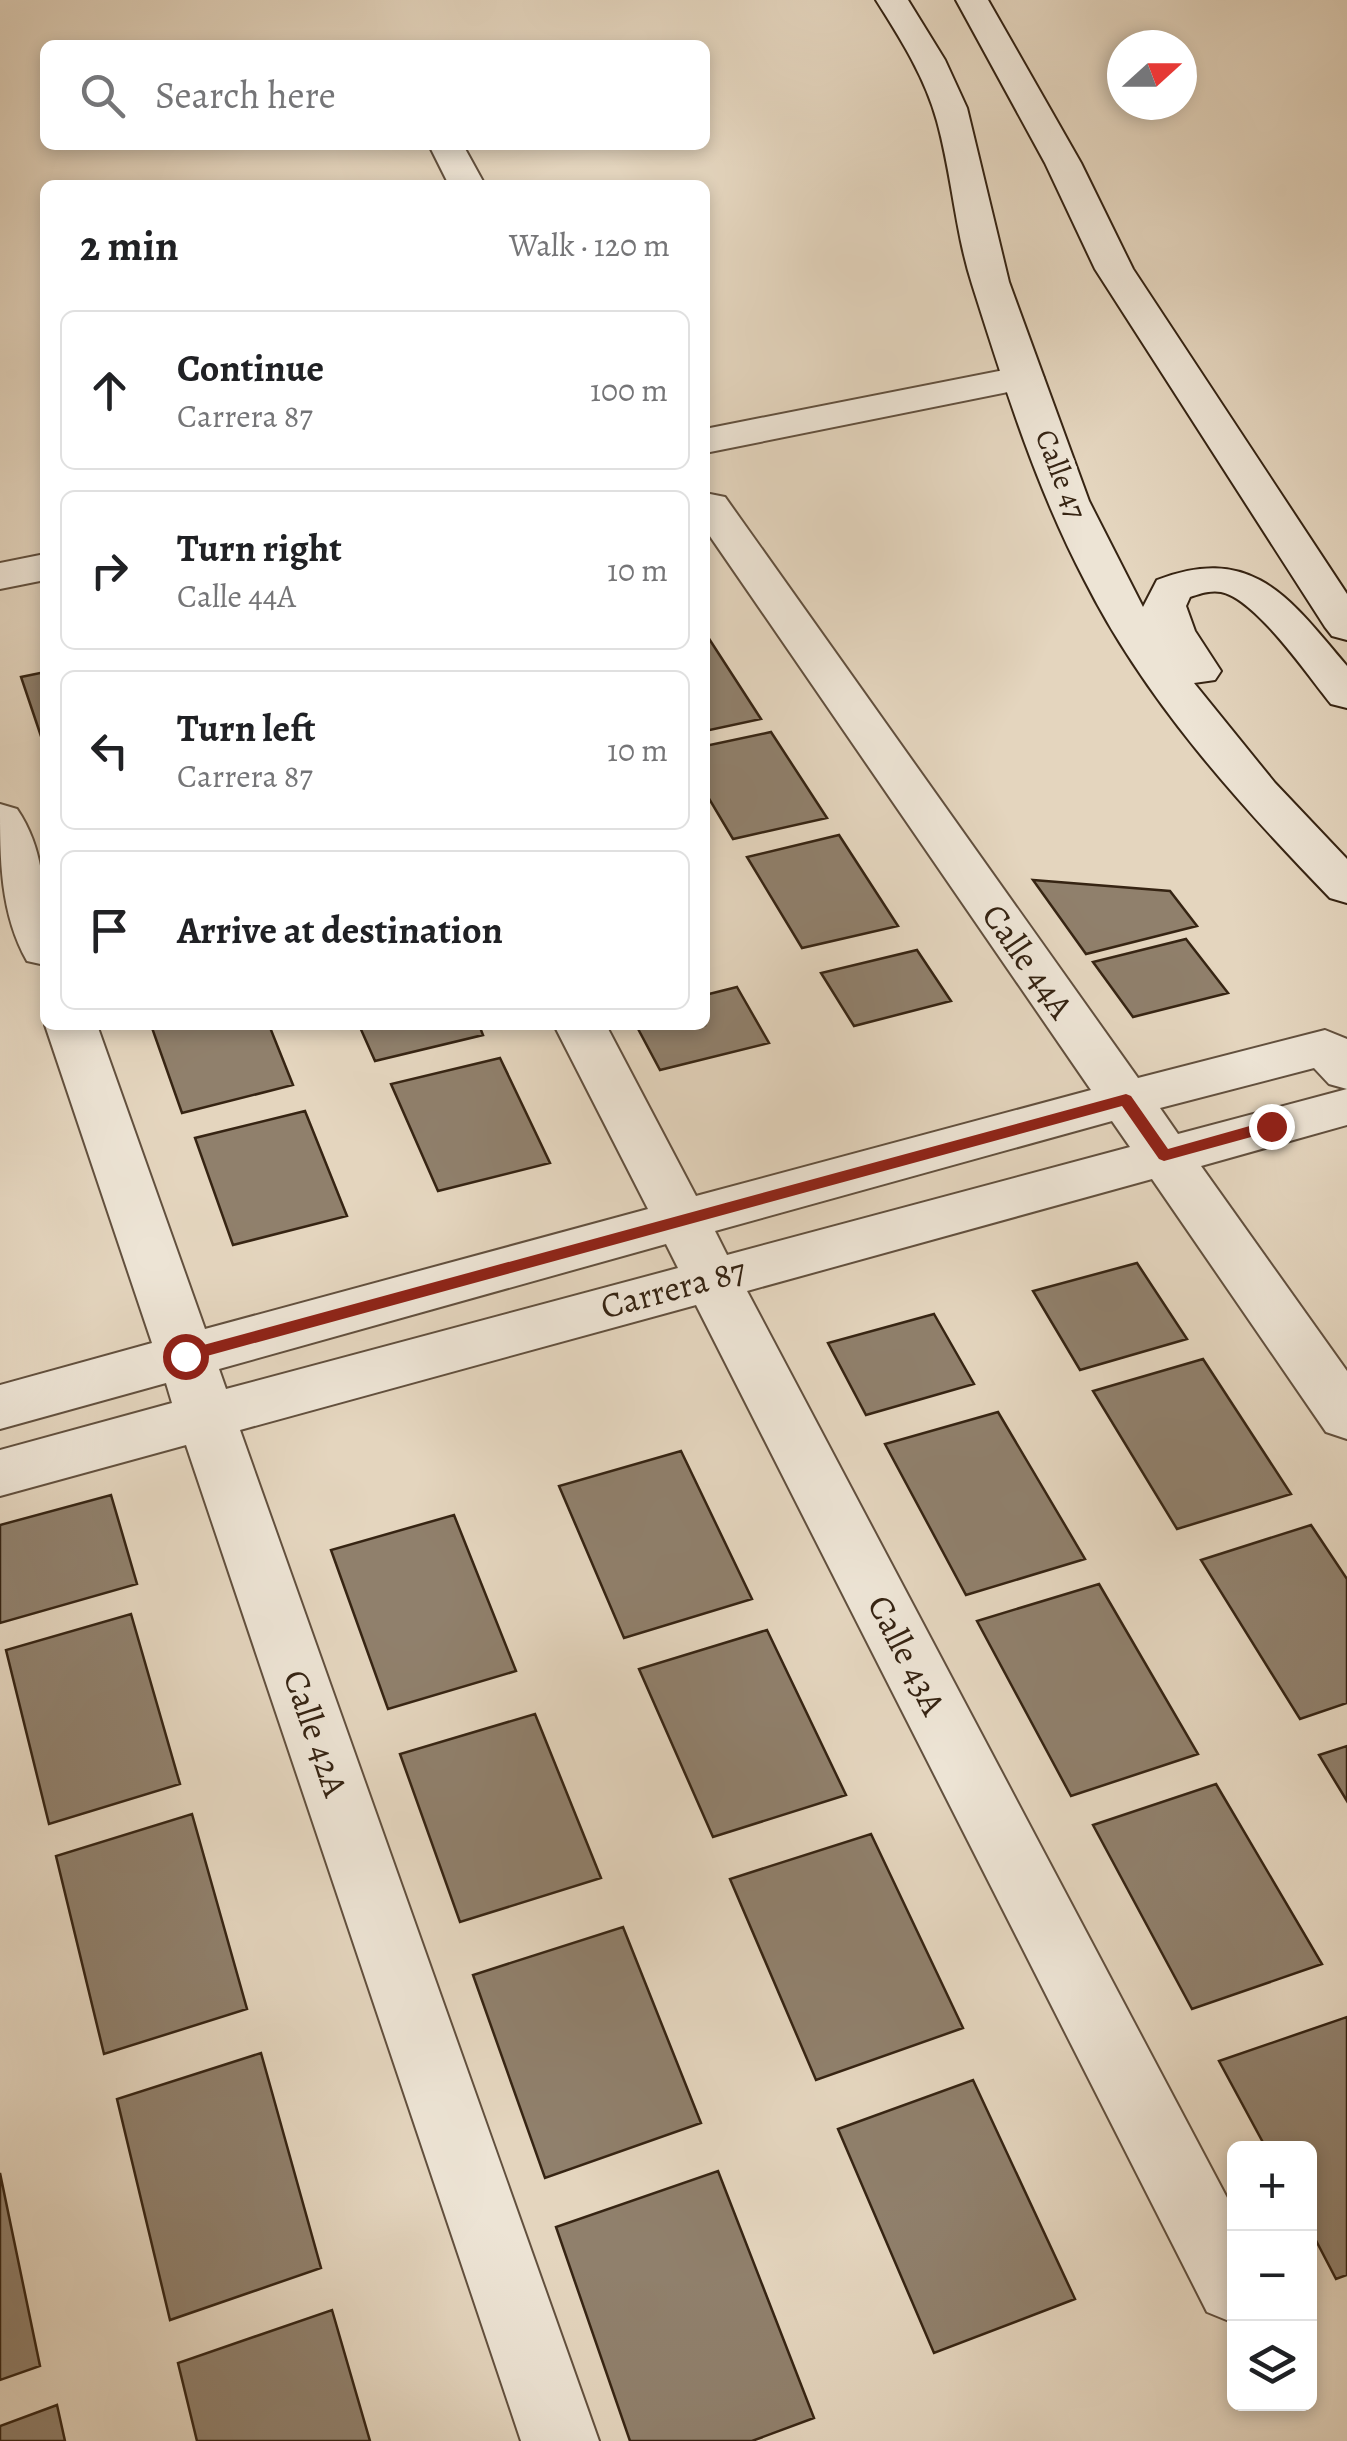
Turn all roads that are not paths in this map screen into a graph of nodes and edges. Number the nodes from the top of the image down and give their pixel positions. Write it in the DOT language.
graph roads {
  1 [pos="892,0"];
  2 [pos="972,0"];
  3 [pos="449,150"];
  4 [pos="465,180"];
  5 [pos="1024,378"];
  6 [pos="710,439"];
  7 [pos="710,506"];
  8 [pos="40,568"];
  9 [pos="0,576"];
  10 [pos="1347,627"];
  11 [pos="1347,694"];
  12 [pos="0,818"];
  13 [pos="1338,878"];
  14 [pos="40,934"];
  15 [pos="73,1030"];
  16 [pos="583,1030"];
  17 [pos="1336,1059"];
  18 [pos="1126,1100"];
  19 [pos="1347,1108"];
  20 [pos="1164,1155"];
  21 [pos="681,1220"];
  22 [pos="711,1278"];
  23 [pos="185,1356"];
  24 [pos="0,1408"];
  25 [pos="206,1416"];
  26 [pos="1347,1416"];
  27 [pos="0,1474"];
  28 [pos="1227,2273"];
  29 [pos="560,2441"];
  1 -- 5 [label="street, Calle 47"];
  2 -- 10 [label="street"];
  3 -- 4 [label="street"];
  5 -- 6 [label="street"];
  5 -- 13 [label="street, Calle 47"];
  7 -- 18 [label="street, Calle 44A"];
  8 -- 9 [label="street"];
  11 -- 13 [label="street"];
  12 -- 14 [label="street"];
  15 -- 23 [label="street, Calle 42A"];
  16 -- 21 [label="street, Calle 43A"];
  17 -- 18 [label="street, Carrera 87"];
  18 -- 20 [label="street, Calle 44A"];
  18 -- 21 [label="street, Carrera 87"];
  19 -- 20 [label="street, Carrera 87"];
  20 -- 22 [label="street, Carrera 87"];
  20 -- 26 [label="street, Calle 44A"];
  21 -- 22 [label="street, Calle 43A"];
  21 -- 23 [label="street, Carrera 87"];
  22 -- 25 [label="street, Carrera 87"];
  22 -- 28 [label="street, Calle 43A"];
  23 -- 24 [label="street, Carrera 87"];
  23 -- 25 [label="street, Calle 42A"];
  25 -- 27 [label="street, Carrera 87"];
  25 -- 29 [label="street, Calle 42A"];
}
